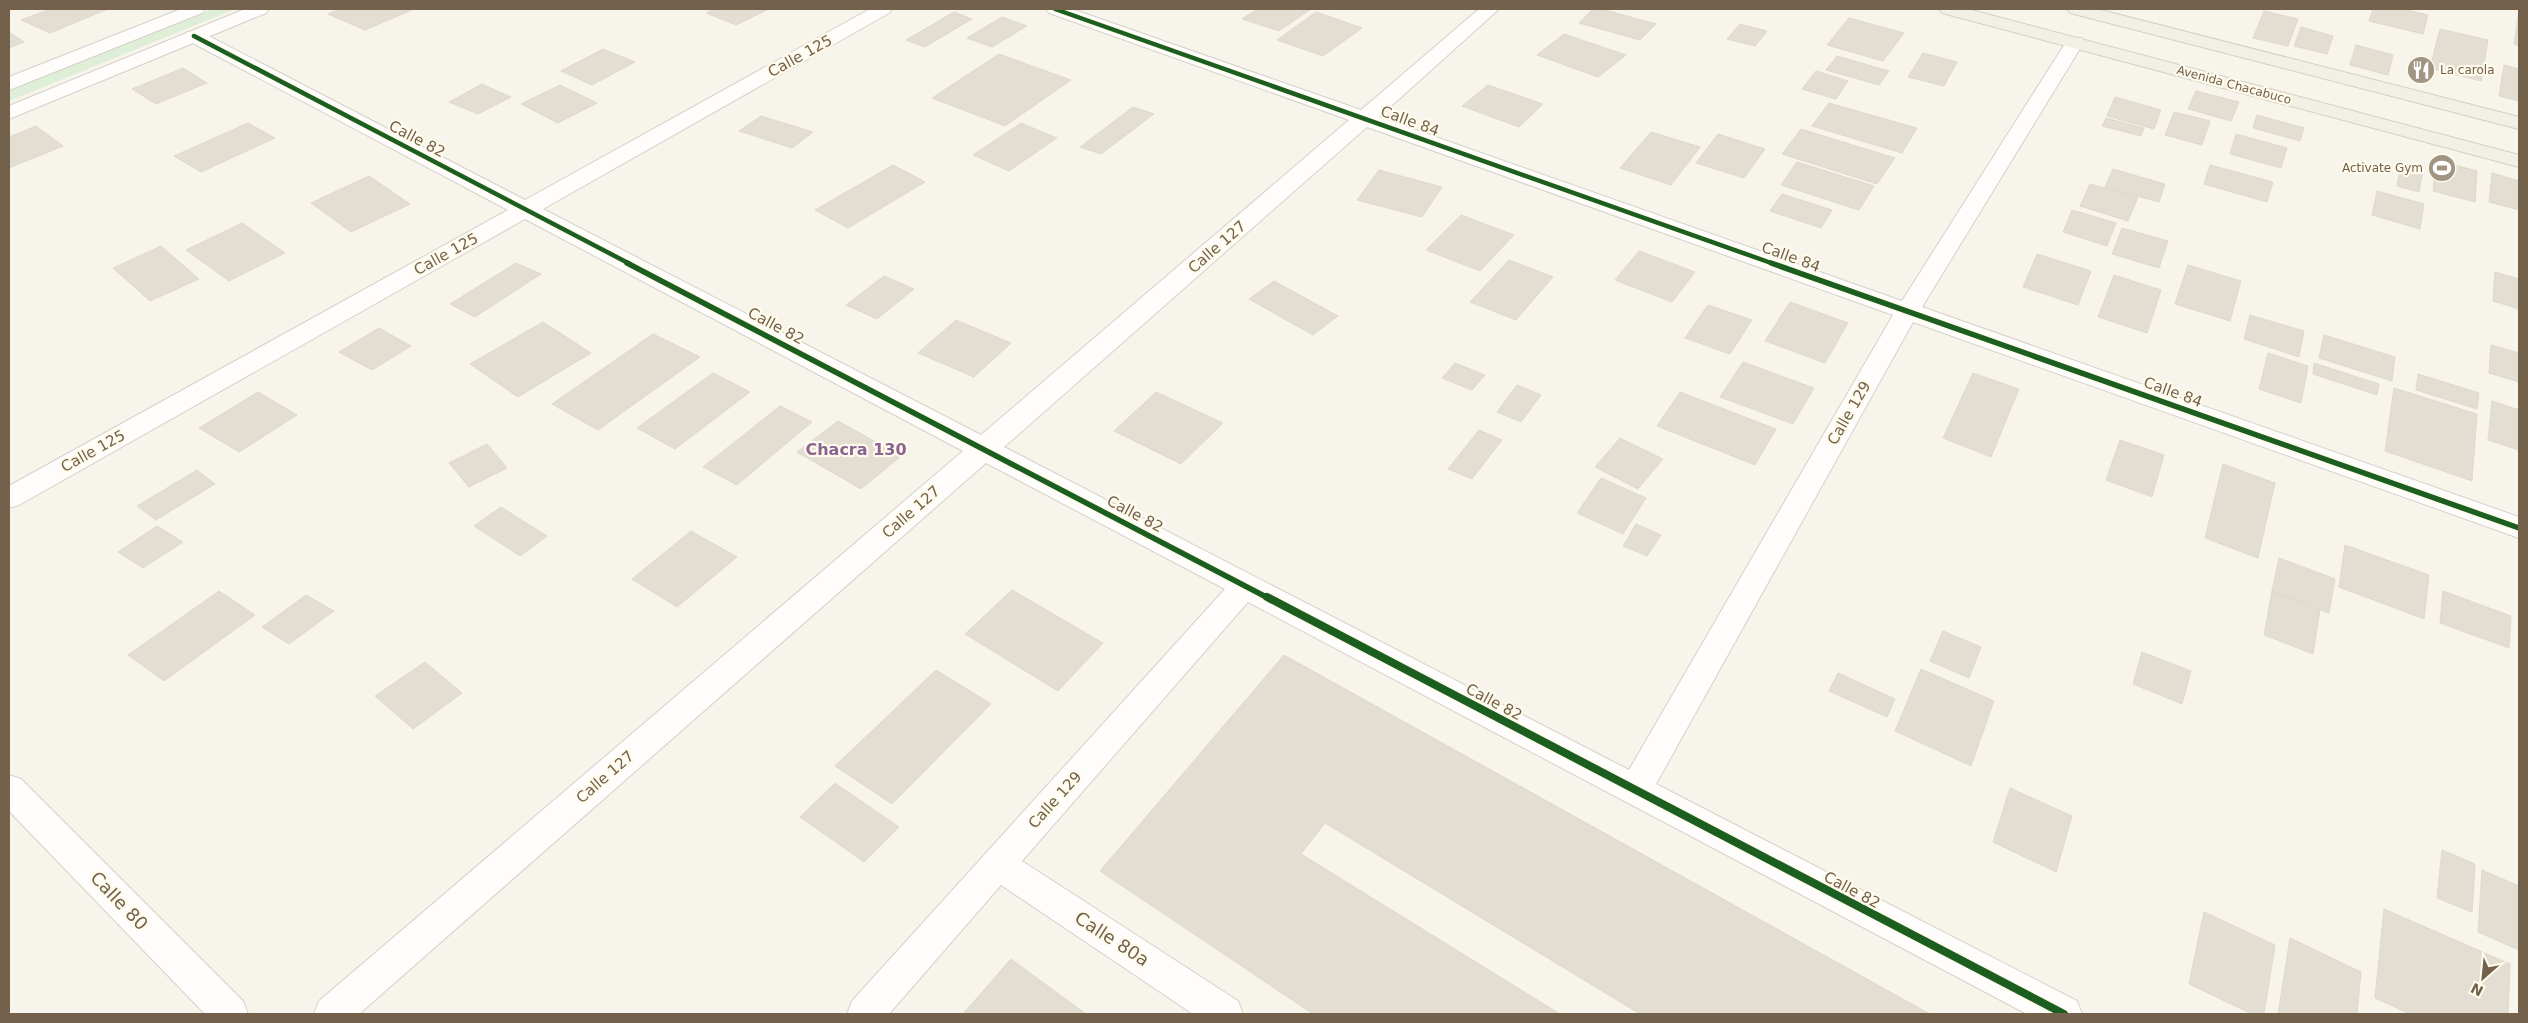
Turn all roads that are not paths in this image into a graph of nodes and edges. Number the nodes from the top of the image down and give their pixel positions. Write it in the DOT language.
graph roads {
  1 [pos="196,9"];
  2 [pos="260,9"];
  3 [pos="883,9"];
  4 [pos="1055,9"];
  5 [pos="1490,9"];
  6 [pos="1948,9"];
  7 [pos="2076,9"];
  8 [pos="2096,11"];
  9 [pos="194,36"];
  10 [pos="2075,42"];
  11 [pos="9,84"];
  12 [pos="9,113"];
  13 [pos="1365,119"];
  14 [pos="2519,123"];
  15 [pos="2519,162"];
  16 [pos="525,210"];
  17 [pos="1907,312"];
  18 [pos="983,449"];
  19 [pos="9,498"];
  20 [pos="2519,528"];
  21 [pos="1245,586"];
  22 [pos="9,789"];
  23 [pos="1635,790"];
  24 [pos="998,864"];
  25 [pos="230,1014"];
  26 [pos="332,1014"];
  27 [pos="865,1014"];
  28 [pos="1225,1014"];
  29 [pos="2064,1014"];
  1 -- 11 [label="street"];
  2 -- 9 [label="street"];
  3 -- 16 [label="street, Calle 125"];
  4 -- 13 [label="street, Calle 84"];
  5 -- 13 [label="street, Calle 127"];
  6 -- 10 [label="main road, Avenida Chacabuco"];
  7 -- 8 [label="main road"];
  8 -- 14 [label="main road"];
  9 -- 12 [label="street"];
  9 -- 16 [label="street, Calle 82"];
  10 -- 15 [label="main road, Avenida Chacabuco"];
  10 -- 17 [label="street, Calle 129"];
  13 -- 17 [label="street, Calle 84"];
  13 -- 18 [label="street, Calle 127"];
  16 -- 18 [label="street, Calle 82"];
  16 -- 19 [label="street, Calle 125"];
  17 -- 20 [label="street, Calle 84"];
  17 -- 23 [label="street, Calle 129"];
  18 -- 21 [label="street, Calle 82"];
  18 -- 26 [label="street, Calle 127"];
  21 -- 23 [label="street, Calle 82"];
  21 -- 24 [label="street, Calle 129"];
  22 -- 25 [label="street, Calle 80"];
  23 -- 29 [label="street, Calle 82"];
  24 -- 27 [label="street, Calle 129"];
  24 -- 28 [label="street, Calle 80a"];
}
